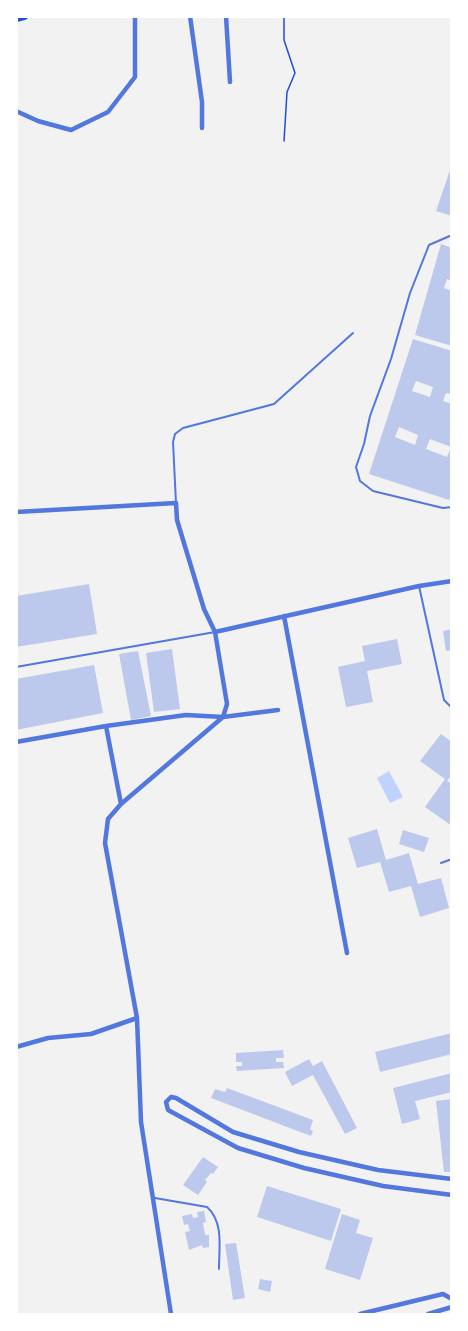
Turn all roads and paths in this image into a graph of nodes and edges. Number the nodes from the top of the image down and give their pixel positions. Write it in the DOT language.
graph roads {
  1 [pos="24,16"];
  2 [pos="135,16"];
  3 [pos="190,16"];
  4 [pos="226,16"];
  5 [pos="284,16"];
  6 [pos="16,18"];
  7 [pos="230,82"];
  8 [pos="16,111"];
  9 [pos="202,128"];
  10 [pos="284,141"];
  11 [pos="452,235"];
  12 [pos="353,333"];
  13 [pos="176,502"];
  14 [pos="452,507"];
  15 [pos="16,512"];
  16 [pos="452,581"];
  17 [pos="419,586"];
  18 [pos="284,616"];
  19 [pos="215,632"];
  20 [pos="16,667"];
  21 [pos="452,708"];
  22 [pos="278,710"];
  23 [pos="223,717"];
  24 [pos="106,726"];
  25 [pos="16,742"];
  26 [pos="121,804"];
  27 [pos="452,859"];
  28 [pos="441,863"];
  29 [pos="347,953"];
  30 [pos="137,1018"];
  31 [pos="16,1047"];
  32 [pos="331,1159"];
  33 [pos="326,1173"];
  34 [pos="452,1179"];
  35 [pos="452,1195"];
  36 [pos="153,1197"];
  37 [pos="219,1269"];
  38 [pos="452,1299"];
  39 [pos="452,1308"];
  40 [pos="171,1314"];
  41 [pos="360,1314"];
  42 [pos="428,1314"];
  1 -- 6 [label="main road"];
  2 -- 8 [label="street"];
  3 -- 9 [label="street"];
  4 -- 7 [label="street"];
  5 -- 10 [label="path"];
  11 -- 14 [label="lane"];
  12 -- 13 [label="lane"];
  13 -- 15 [label="street"];
  13 -- 19 [label="street"];
  16 -- 17 [label="street"];
  17 -- 18 [label="street"];
  17 -- 21 [label="lane"];
  18 -- 19 [label="street"];
  18 -- 29 [label="street"];
  19 -- 20 [label="lane"];
  19 -- 23 [label="street"];
  22 -- 23 [label="street"];
  23 -- 24 [label="street"];
  23 -- 26 [label="street"];
  24 -- 25 [label="street"];
  24 -- 26 [label="street"];
  26 -- 30 [label="street"];
  27 -- 28 [label="lane"];
  30 -- 31 [label="street"];
  30 -- 36 [label="street"];
  32 -- 33 [label="street"];
  32 -- 33 [label="street"];
  32 -- 34 [label="street"];
  33 -- 35 [label="street"];
  36 -- 37 [label="lane"];
  36 -- 40 [label="street"];
  38 -- 41 [label="street"];
  39 -- 42 [label="street"];
}
